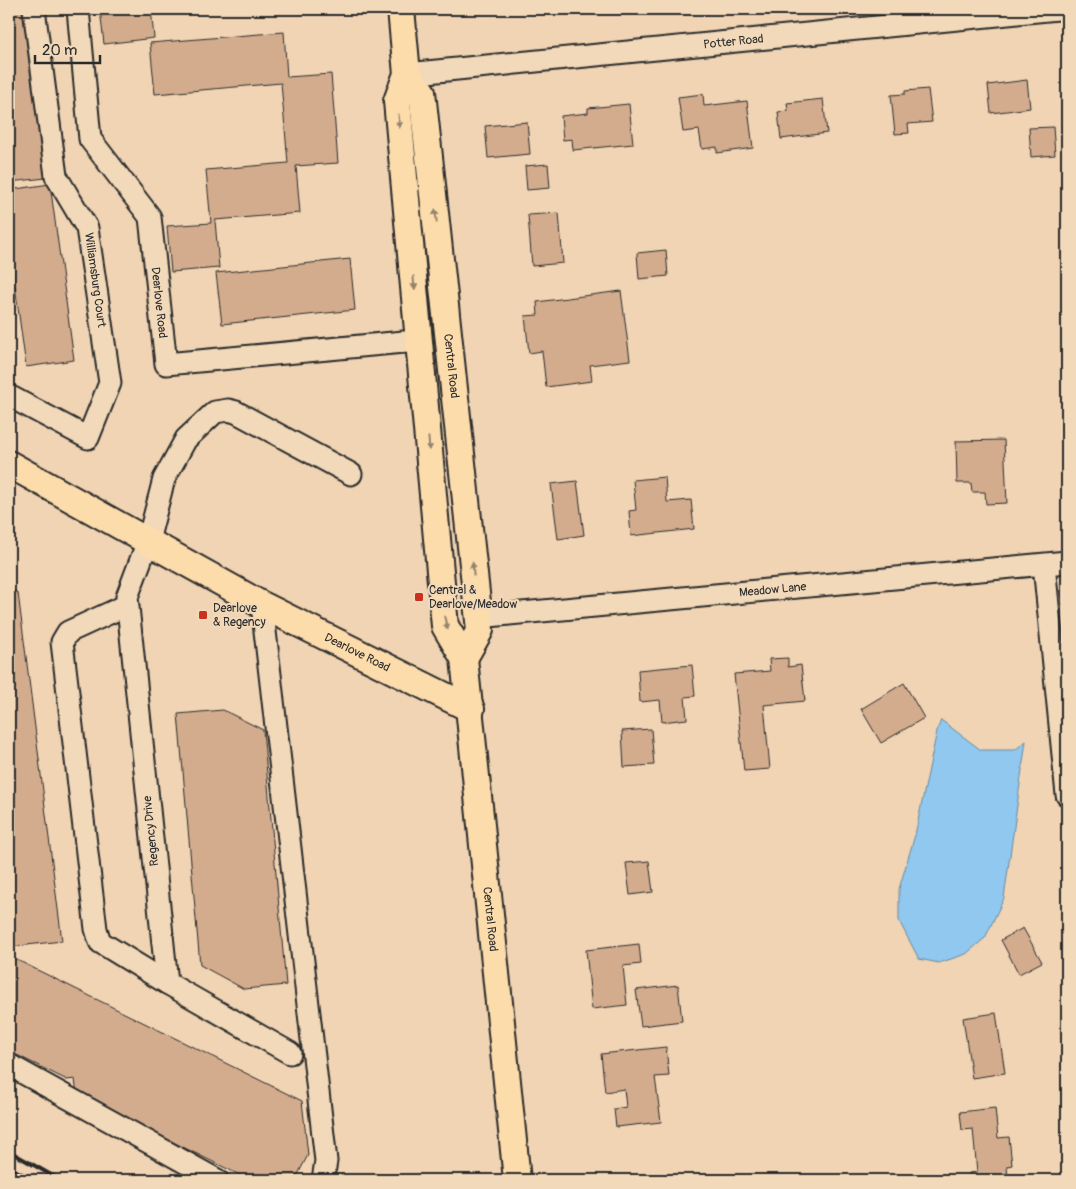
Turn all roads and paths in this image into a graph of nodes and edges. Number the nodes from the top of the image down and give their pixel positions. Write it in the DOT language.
graph roads {
  1 [pos="34,9"];
  2 [pos="78,9"];
  3 [pos="401,9"];
  4 [pos="1058,9"];
  5 [pos="408,74"];
  6 [pos="419,343"];
  7 [pos="9,396"];
  8 [pos="9,464"];
  9 [pos="351,474"];
  10 [pos="148,541"];
  11 [pos="1067,562"];
  12 [pos="1044,564"];
  13 [pos="127,605"];
  14 [pos="262,605"];
  15 [pos="478,617"];
  16 [pos="464,658"];
  17 [pos="470,709"];
  18 [pos="1067,795"];
  19 [pos="167,983"];
  20 [pos="290,1053"];
  21 [pos="9,1065"];
  22 [pos="217,1180"];
  23 [pos="323,1180"];
  24 [pos="518,1180"];
  1 -- 7 [label="street, Williamsburg Court"];
  2 -- 6 [label="street, Dearlove Road"];
  3 -- 5 [label="main road, Central Road"];
  4 -- 5 [label="street, Potter Road"];
  5 -- 6 [label="main road, Central Road, one-way"];
  15 -- 5 [label="main road, Central Road, one-way"];
  6 -- 16 [label="main road, Central Road, one-way"];
  8 -- 10 [label="main road, Dearlove Road"];
  9 -- 10 [label="street, Regency Drive"];
  10 -- 13 [label="street, Regency Drive"];
  10 -- 14 [label="main road, Dearlove Road"];
  11 -- 12 [label="street, Meadow Lane"];
  12 -- 15 [label="street, Meadow Lane"];
  12 -- 18 [label="street"];
  13 -- 19 [label="street, Regency Drive"];
  13 -- 19 [label="street"];
  14 -- 17 [label="main road, Dearlove Road"];
  14 -- 23 [label="street"];
  15 -- 16 [label="main road, Central Road"];
  16 -- 17 [label="main road, Central Road"];
  17 -- 24 [label="main road, Central Road"];
  19 -- 20 [label="street"];
  21 -- 22 [label="street"];
}
